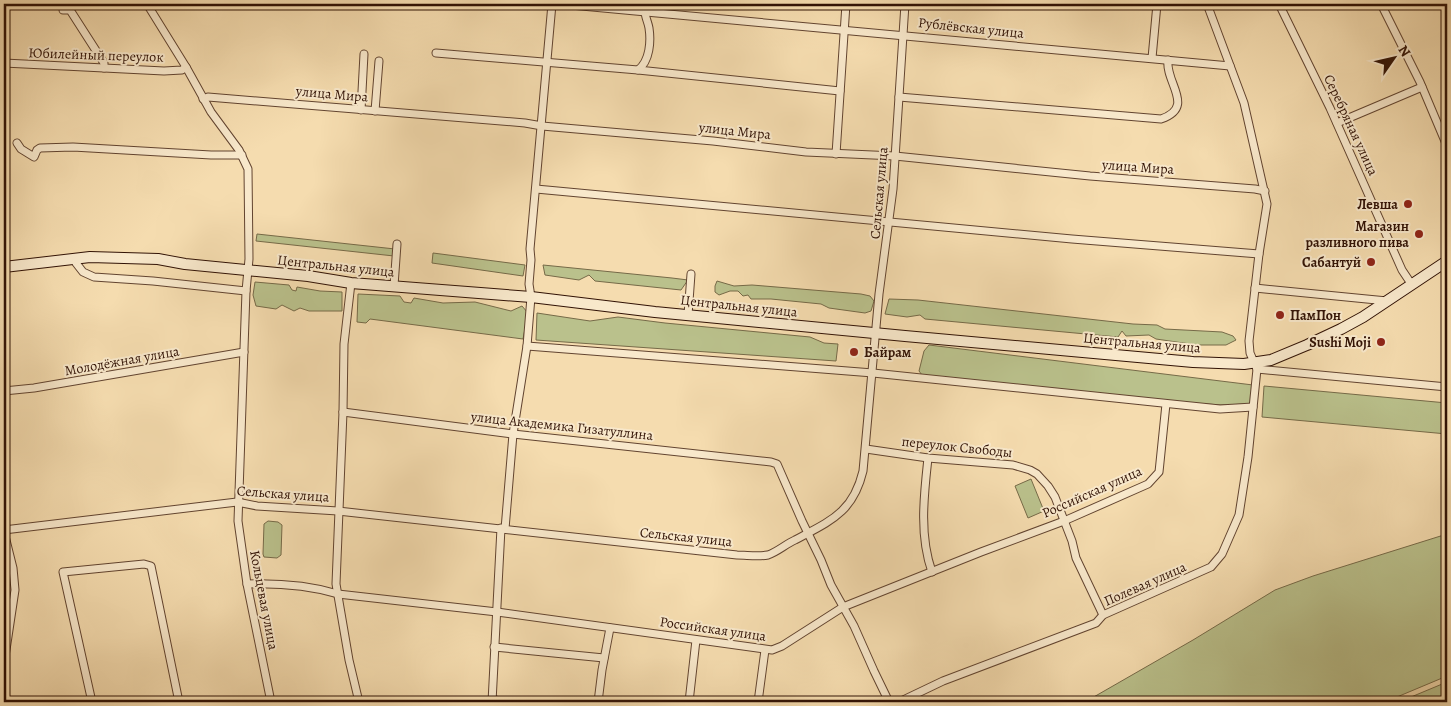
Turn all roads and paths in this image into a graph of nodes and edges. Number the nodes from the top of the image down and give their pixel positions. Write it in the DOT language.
graph roads {
  1 [pos="147,4"];
  2 [pos="552,4"];
  3 [pos="560,4"];
  4 [pos="846,4"];
  5 [pos="905,4"];
  6 [pos="1158,4"];
  7 [pos="1207,4"];
  8 [pos="1279,4"];
  9 [pos="1381,4"];
  10 [pos="63,10"];
  11 [pos="646,11"];
  12 [pos="844,29"];
  13 [pos="903,34"];
  14 [pos="436,53"];
  15 [pos="364,54"];
  16 [pos="1152,58"];
  17 [pos="1168,60"];
  18 [pos="379,61"];
  19 [pos="4,63"];
  20 [pos="548,64"];
  21 [pos="1230,66"];
  22 [pos="104,68"];
  23 [pos="186,68"];
  24 [pos="638,70"];
  25 [pos="1422,86"];
  26 [pos="840,90"];
  27 [pos="899,97"];
  28 [pos="203,99"];
  29 [pos="361,110"];
  30 [pos="375,111"];
  31 [pos="1337,123"];
  32 [pos="542,126"];
  33 [pos="17,143"];
  34 [pos="1447,146"];
  35 [pos="836,154"];
  36 [pos="242,155"];
  37 [pos="895,156"];
  38 [pos="536,189"];
  39 [pos="1265,191"];
  40 [pos="889,221"];
  41 [pos="397,244"];
  42 [pos="1259,254"];
  43 [pos="75,258"];
  44 [pos="1447,261"];
  45 [pos="4,267"];
  46 [pos="248,271"];
  47 [pos="691,274"];
  48 [pos="351,283"];
  49 [pos="1412,285"];
  50 [pos="394,286"];
  51 [pos="1255,288"];
  52 [pos="246,292"];
  53 [pos="531,297"];
  54 [pos="1388,301"];
  55 [pos="688,315"];
  56 [pos="876,333"];
  57 [pos="527,346"];
  58 [pos="244,352"];
  59 [pos="1280,356"];
  60 [pos="1256,366"];
  61 [pos="1285,372"];
  62 [pos="872,373"];
  63 [pos="1447,387"];
  64 [pos="4,391"];
  65 [pos="1166,404"];
  66 [pos="1253,407"];
  67 [pos="343,412"];
  68 [pos="513,434"];
  69 [pos="866,449"];
  70 [pos="928,458"];
  71 [pos="237,502"];
  72 [pos="338,511"];
  73 [pos="1064,521"];
  74 [pos="503,529"];
  75 [pos="4,531"];
  76 [pos="809,532"];
  77 [pos="932,572"];
  78 [pos="247,584"];
  79 [pos="338,594"];
  80 [pos="843,607"];
  81 [pos="497,612"];
  82 [pos="1103,616"];
  83 [pos="610,628"];
  84 [pos="696,640"];
  85 [pos="494,647"];
  86 [pos="766,650"];
  87 [pos="604,658"];
  88 [pos="4,663"];
  89 [pos="493,701"];
  90 [pos="92,702"];
  91 [pos="179,702"];
  92 [pos="271,702"];
  93 [pos="359,702"];
  94 [pos="501,702"];
  95 [pos="598,702"];
  96 [pos="688,702"];
  97 [pos="758,702"];
  98 [pos="890,702"];
  99 [pos="898,702"];
  1 -- 23 [label="street, Кольцевая улица"];
  2 -- 20 [label="street"];
  3 -- 11 [label="street, Рублёвская улица"];
  4 -- 12 [label="street"];
  5 -- 13 [label="street, Сельская улица"];
  6 -- 16 [label="street"];
  7 -- 21 [label="street"];
  8 -- 31 [label="street, Серебряная улица"];
  9 -- 25 [label="street"];
  10 -- 22 [label="street"];
  11 -- 12 [label="street, Рублёвская улица"];
  11 -- 24 [label="street"];
  12 -- 13 [label="street, Рублёвская улица"];
  12 -- 26 [label="street"];
  13 -- 16 [label="street, Рублёвская улица"];
  13 -- 27 [label="street, Сельская улица"];
  14 -- 20 [label="street"];
  15 -- 29 [label="street"];
  16 -- 17 [label="street, Рублёвская улица"];
  17 -- 21 [label="street, Рублёвская улица"];
  17 -- 27 [label="street"];
  18 -- 30 [label="street"];
  19 -- 22 [label="street, Юбилейный переулок"];
  20 -- 24 [label="street"];
  20 -- 32 [label="street"];
  21 -- 39 [label="street"];
  22 -- 23 [label="street, Юбилейный переулок"];
  23 -- 28 [label="street, Кольцевая улица"];
  24 -- 26 [label="street"];
  25 -- 31 [label="street"];
  25 -- 34 [label="street"];
  26 -- 35 [label="street"];
  27 -- 37 [label="street, Сельская улица"];
  28 -- 29 [label="street, улица Мира"];
  28 -- 36 [label="street, Кольцевая улица"];
  29 -- 30 [label="street, улица Мира"];
  30 -- 32 [label="street, улица Мира"];
  31 -- 49 [label="street, Серебряная улица"];
  32 -- 35 [label="street, улица Мира"];
  32 -- 38 [label="street"];
  33 -- 36 [label="street"];
  35 -- 37 [label="street, улица Мира"];
  36 -- 46 [label="street, Кольцевая улица"];
  37 -- 39 [label="street, улица Мира"];
  37 -- 40 [label="street, Сельская улица"];
  38 -- 40 [label="street"];
  38 -- 53 [label="street"];
  39 -- 42 [label="street"];
  40 -- 42 [label="street"];
  40 -- 56 [label="street, Сельская улица"];
  41 -- 50 [label="street"];
  42 -- 51 [label="street"];
  43 -- 45 [label="street, Центральная улица"];
  43 -- 46 [label="street, Центральная улица"];
  43 -- 52 [label="street"];
  44 -- 49 [label="street, Центральная улица"];
  46 -- 48 [label="street, Центральная улица"];
  46 -- 52 [label="street, Кольцевая улица"];
  47 -- 55 [label="street"];
  48 -- 50 [label="street, Центральная улица"];
  48 -- 67 [label="street"];
  49 -- 54 [label="street, Центральная улица"];
  50 -- 53 [label="street, Центральная улица"];
  51 -- 54 [label="street"];
  51 -- 60 [label="street"];
  52 -- 58 [label="street, Кольцевая улица"];
  53 -- 55 [label="street, Центральная улица"];
  53 -- 57 [label="street"];
  54 -- 59 [label="street, Центральная улица"];
  55 -- 56 [label="street, Центральная улица"];
  56 -- 60 [label="street, Центральная улица"];
  56 -- 62 [label="street, Сельская улица"];
  57 -- 62 [label="street"];
  57 -- 68 [label="street"];
  58 -- 64 [label="street, Молодёжная улица"];
  58 -- 71 [label="street, Кольцевая улица"];
  59 -- 60 [label="street, Центральная улица"];
  59 -- 61 [label="street"];
  60 -- 61 [label="street"];
  60 -- 66 [label="street, Полевая улица"];
  61 -- 63 [label="street"];
  62 -- 65 [label="street"];
  62 -- 69 [label="street, Сельская улица"];
  65 -- 66 [label="street"];
  65 -- 73 [label="street, Российская улица"];
  66 -- 82 [label="street, Полевая улица"];
  67 -- 68 [label="street, улица Академика Гизатуллина"];
  67 -- 72 [label="street"];
  68 -- 74 [label="street"];
  68 -- 76 [label="street, улица Академика Гизатуллина"];
  69 -- 70 [label="street, переулок Свободы"];
  69 -- 76 [label="street, Сельская улица"];
  70 -- 73 [label="street, переулок Свободы"];
  70 -- 77 [label="street"];
  71 -- 72 [label="street, Сельская улица"];
  71 -- 75 [label="street, Сельская улица"];
  71 -- 78 [label="street, Кольцевая улица"];
  72 -- 74 [label="street, Сельская улица"];
  72 -- 79 [label="street"];
  73 -- 77 [label="street, Российская улица"];
  73 -- 82 [label="street, переулок Свободы"];
  74 -- 76 [label="street, Сельская улица"];
  74 -- 81 [label="street"];
  75 -- 88 [label="street"];
  76 -- 80 [label="street"];
  77 -- 80 [label="street, Российская улица"];
  78 -- 79 [label="street, Российская улица"];
  78 -- 92 [label="street, Кольцевая улица"];
  79 -- 81 [label="street, Российская улица"];
  79 -- 93 [label="street"];
  80 -- 86 [label="street, Российская улица"];
  80 -- 98 [label="street"];
  81 -- 83 [label="street, Российская улица"];
  81 -- 85 [label="street"];
  82 -- 99 [label="street, Полевая улица"];
  83 -- 84 [label="street, Российская улица"];
  83 -- 87 [label="street"];
  84 -- 86 [label="street, Российская улица"];
  84 -- 96 [label="street"];
  85 -- 87 [label="street"];
  85 -- 89 [label="street"];
  86 -- 97 [label="street"];
  87 -- 95 [label="street"];
  89 -- 94 [label="street"];
  90 -- 91 [label="street"];
}
